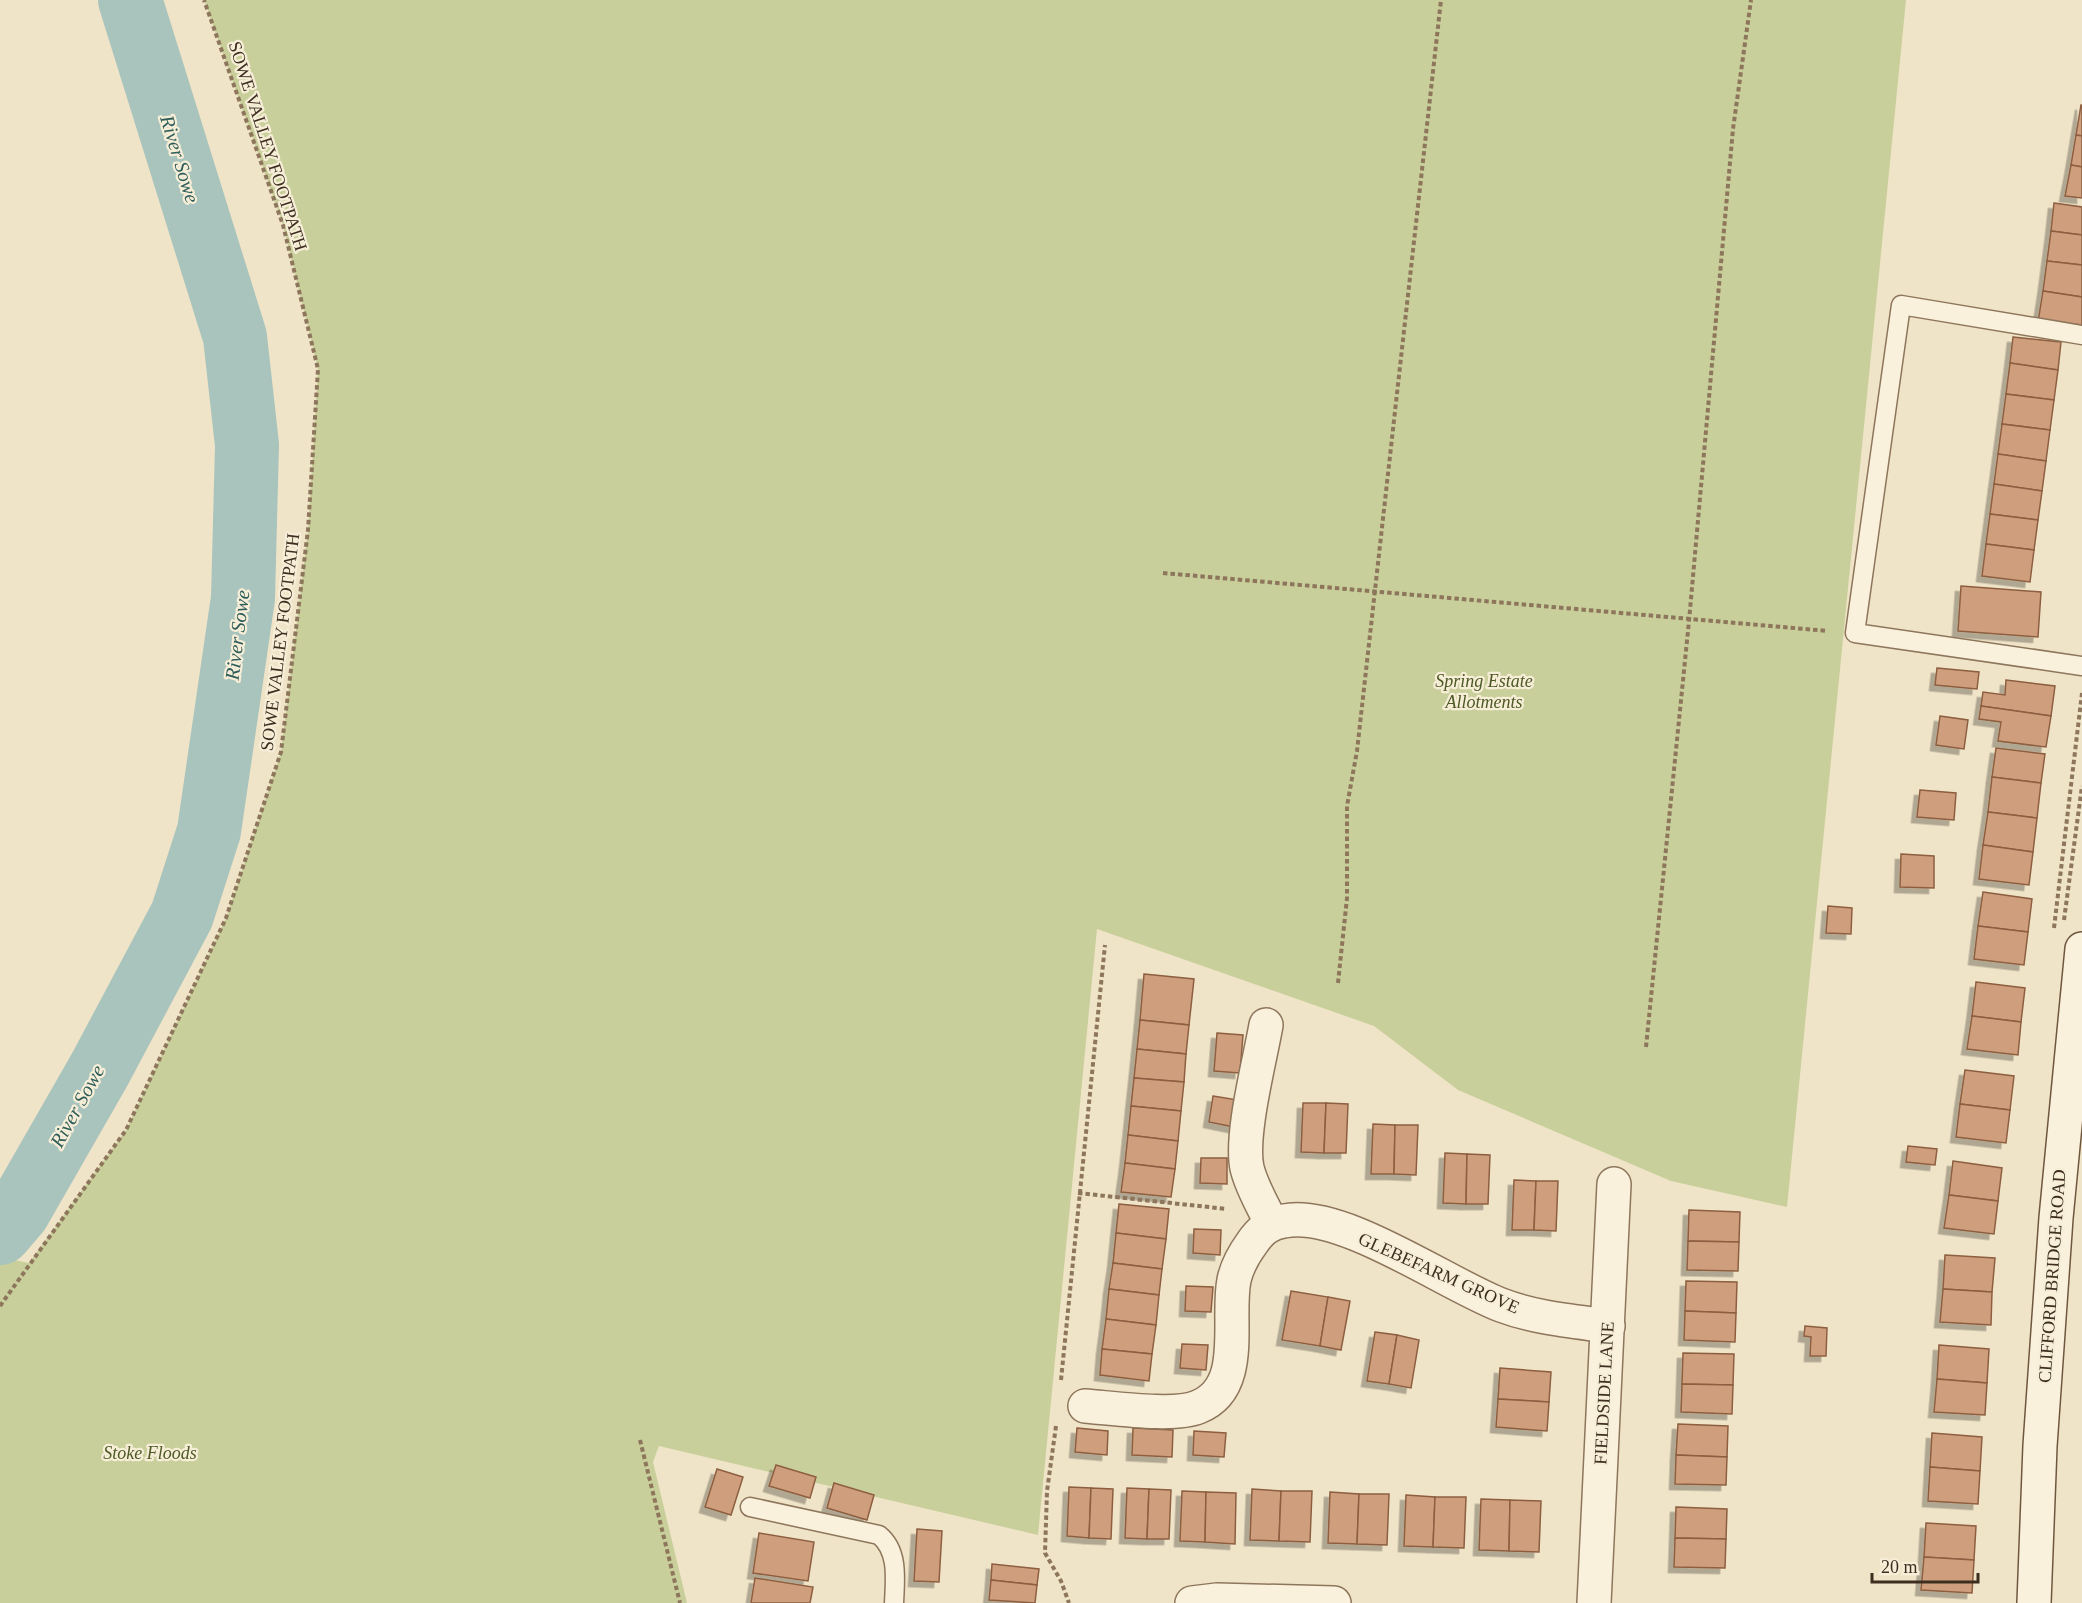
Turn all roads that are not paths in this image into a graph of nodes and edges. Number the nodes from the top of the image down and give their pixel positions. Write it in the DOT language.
graph roads {
  1 [pos="2082,335"];
  2 [pos="2082,666"];
  3 [pos="2082,949"];
  4 [pos="1266,1024"];
  5 [pos="1614,1184"];
  6 [pos="1268,1215"];
  7 [pos="1608,1326"];
  8 [pos="1071,1412"];
  9 [pos="750,1507"];
  10 [pos="894,1603"];
  11 [pos="1192,1603"];
  12 [pos="1334,1603"];
  13 [pos="1594,1603"];
  14 [pos="2034,1603"];
  1 -- 2 [label="lane"];
  3 -- 14 [label="street, CLIFFORD BRIDGE ROAD"];
  4 -- 6 [label="street"];
  5 -- 7 [label="street, FIELDSIDE LANE"];
  6 -- 7 [label="street, GLEBEFARM GROVE"];
  6 -- 8 [label="street"];
  7 -- 13 [label="street, FIELDSIDE LANE"];
  9 -- 10 [label="lane"];
  11 -- 12 [label="street"];
}
